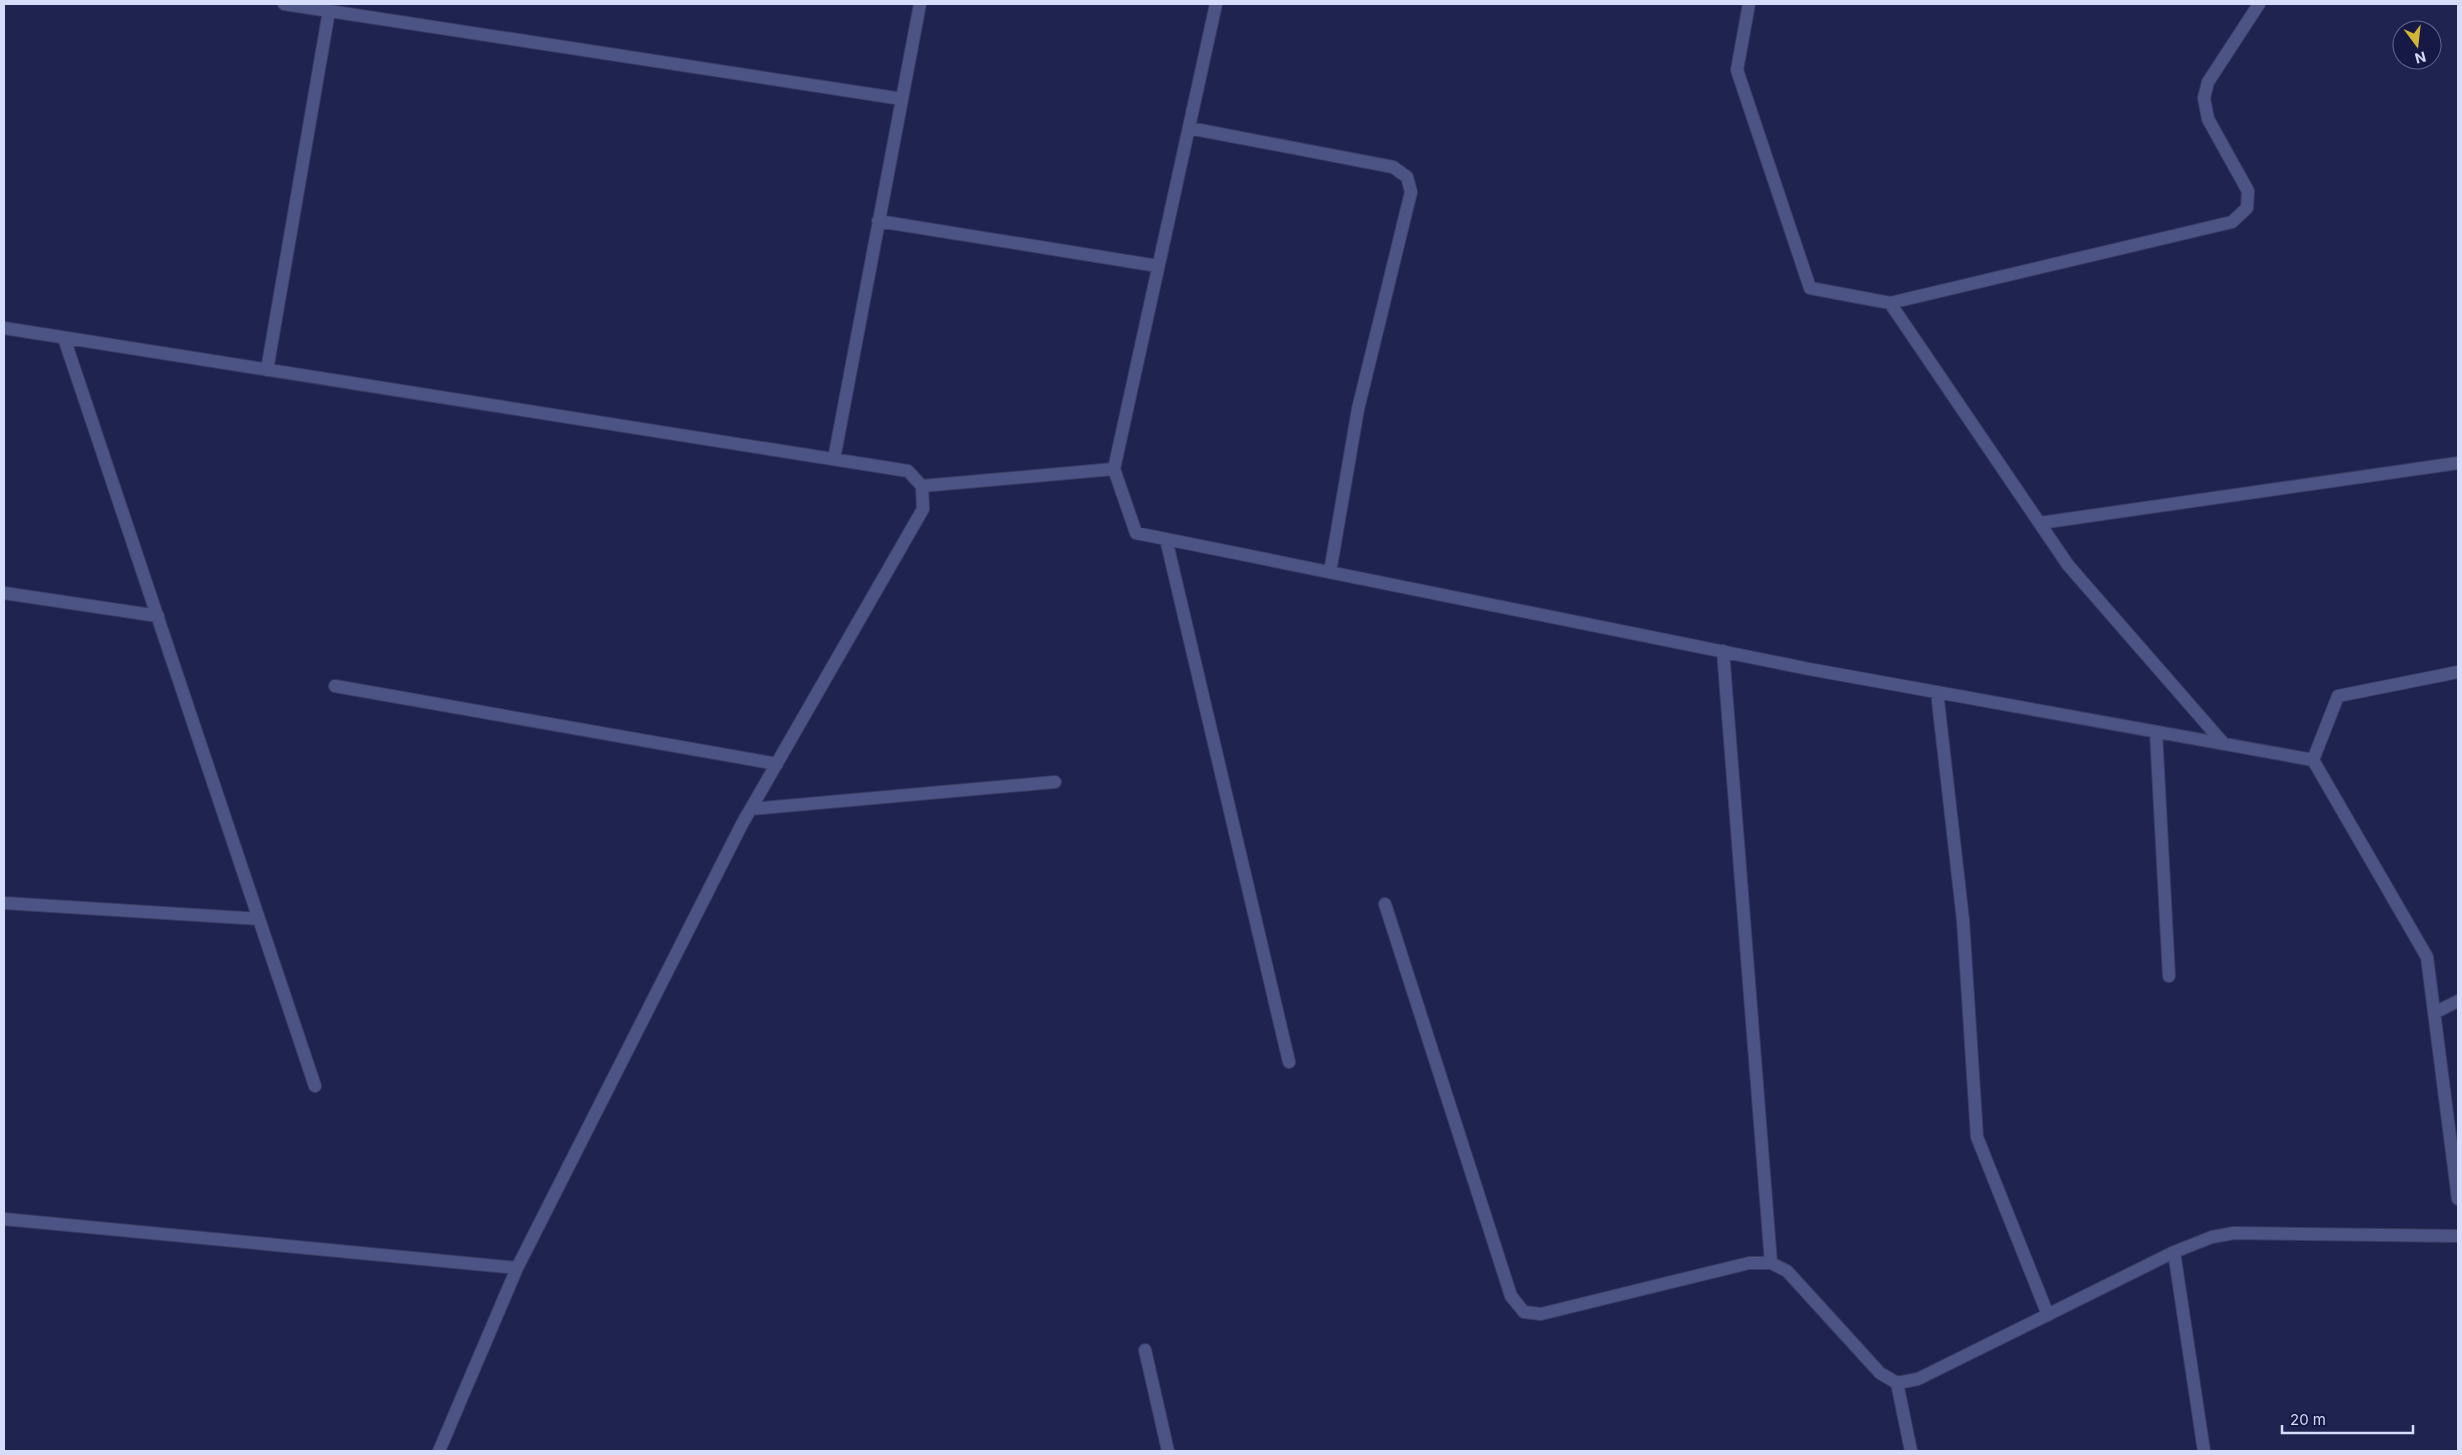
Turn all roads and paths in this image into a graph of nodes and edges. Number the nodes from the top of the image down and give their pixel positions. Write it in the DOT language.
graph roads {
  1 [pos="284,4"];
  2 [pos="920,4"];
  3 [pos="1216,4"];
  4 [pos="1749,4"];
  5 [pos="2259,4"];
  6 [pos="329,11"];
  7 [pos="902,99"];
  8 [pos="1189,128"];
  9 [pos="878,221"];
  10 [pos="1158,266"];
  11 [pos="1890,303"];
  12 [pos="4,328"];
  13 [pos="64,338"];
  14 [pos="268,370"];
  15 [pos="834,459"];
  16 [pos="2458,463"];
  17 [pos="1114,469"];
  18 [pos="922,486"];
  19 [pos="2040,523"];
  20 [pos="1166,539"];
  21 [pos="1330,572"];
  22 [pos="4,593"];
  23 [pos="158,616"];
  24 [pos="1723,651"];
  25 [pos="2458,672"];
  26 [pos="334,686"];
  27 [pos="1937,692"];
  28 [pos="2156,732"];
  29 [pos="2224,744"];
  30 [pos="2313,760"];
  31 [pos="777,764"];
  32 [pos="1055,782"];
  33 [pos="751,809"];
  34 [pos="4,903"];
  35 [pos="1385,904"];
  36 [pos="259,919"];
  37 [pos="2169,976"];
  38 [pos="2458,1001"];
  39 [pos="2434,1013"];
  40 [pos="1290,1062"];
  41 [pos="316,1086"];
  42 [pos="2458,1199"];
  43 [pos="4,1219"];
  44 [pos="2458,1236"];
  45 [pos="2174,1252"];
  46 [pos="1771,1262"];
  47 [pos="517,1268"];
  48 [pos="2048,1315"];
  49 [pos="1145,1350"];
  50 [pos="1897,1383"];
  51 [pos="439,1451"];
  52 [pos="1168,1451"];
  53 [pos="1911,1451"];
  54 [pos="2204,1451"];
  1 -- 6 [label="street"];
  2 -- 7 [label="street"];
  3 -- 8 [label="street"];
  4 -- 11 [label="street"];
  5 -- 11 [label="street"];
  6 -- 7 [label="street"];
  6 -- 14 [label="street"];
  7 -- 9 [label="street"];
  8 -- 10 [label="street"];
  8 -- 21 [label="street"];
  9 -- 10 [label="street"];
  9 -- 15 [label="street"];
  10 -- 17 [label="street"];
  11 -- 19 [label="street"];
  12 -- 13 [label="street"];
  13 -- 14 [label="street"];
  13 -- 23 [label="street"];
  14 -- 15 [label="street"];
  15 -- 18 [label="street"];
  16 -- 19 [label="street"];
  17 -- 18 [label="street"];
  17 -- 20 [label="street"];
  18 -- 31 [label="street"];
  19 -- 29 [label="street"];
  20 -- 21 [label="street"];
  20 -- 40 [label="street"];
  21 -- 24 [label="street"];
  22 -- 23 [label="street"];
  23 -- 36 [label="street"];
  24 -- 27 [label="street"];
  24 -- 46 [label="street"];
  25 -- 30 [label="street"];
  26 -- 31 [label="street"];
  27 -- 28 [label="street"];
  27 -- 48 [label="street"];
  28 -- 29 [label="street"];
  28 -- 37 [label="street"];
  29 -- 30 [label="street"];
  30 -- 39 [label="street"];
  31 -- 33 [label="street"];
  32 -- 33 [label="street"];
  33 -- 47 [label="street"];
  34 -- 36 [label="street"];
  35 -- 46 [label="street"];
  36 -- 41 [label="street"];
  38 -- 39 [label="street"];
  39 -- 42 [label="street"];
  43 -- 47 [label="street"];
  44 -- 45 [label="street"];
  45 -- 48 [label="street"];
  45 -- 54 [label="street"];
  46 -- 50 [label="street"];
  47 -- 51 [label="street"];
  48 -- 50 [label="street"];
  49 -- 52 [label="street"];
  50 -- 53 [label="street"];
}
